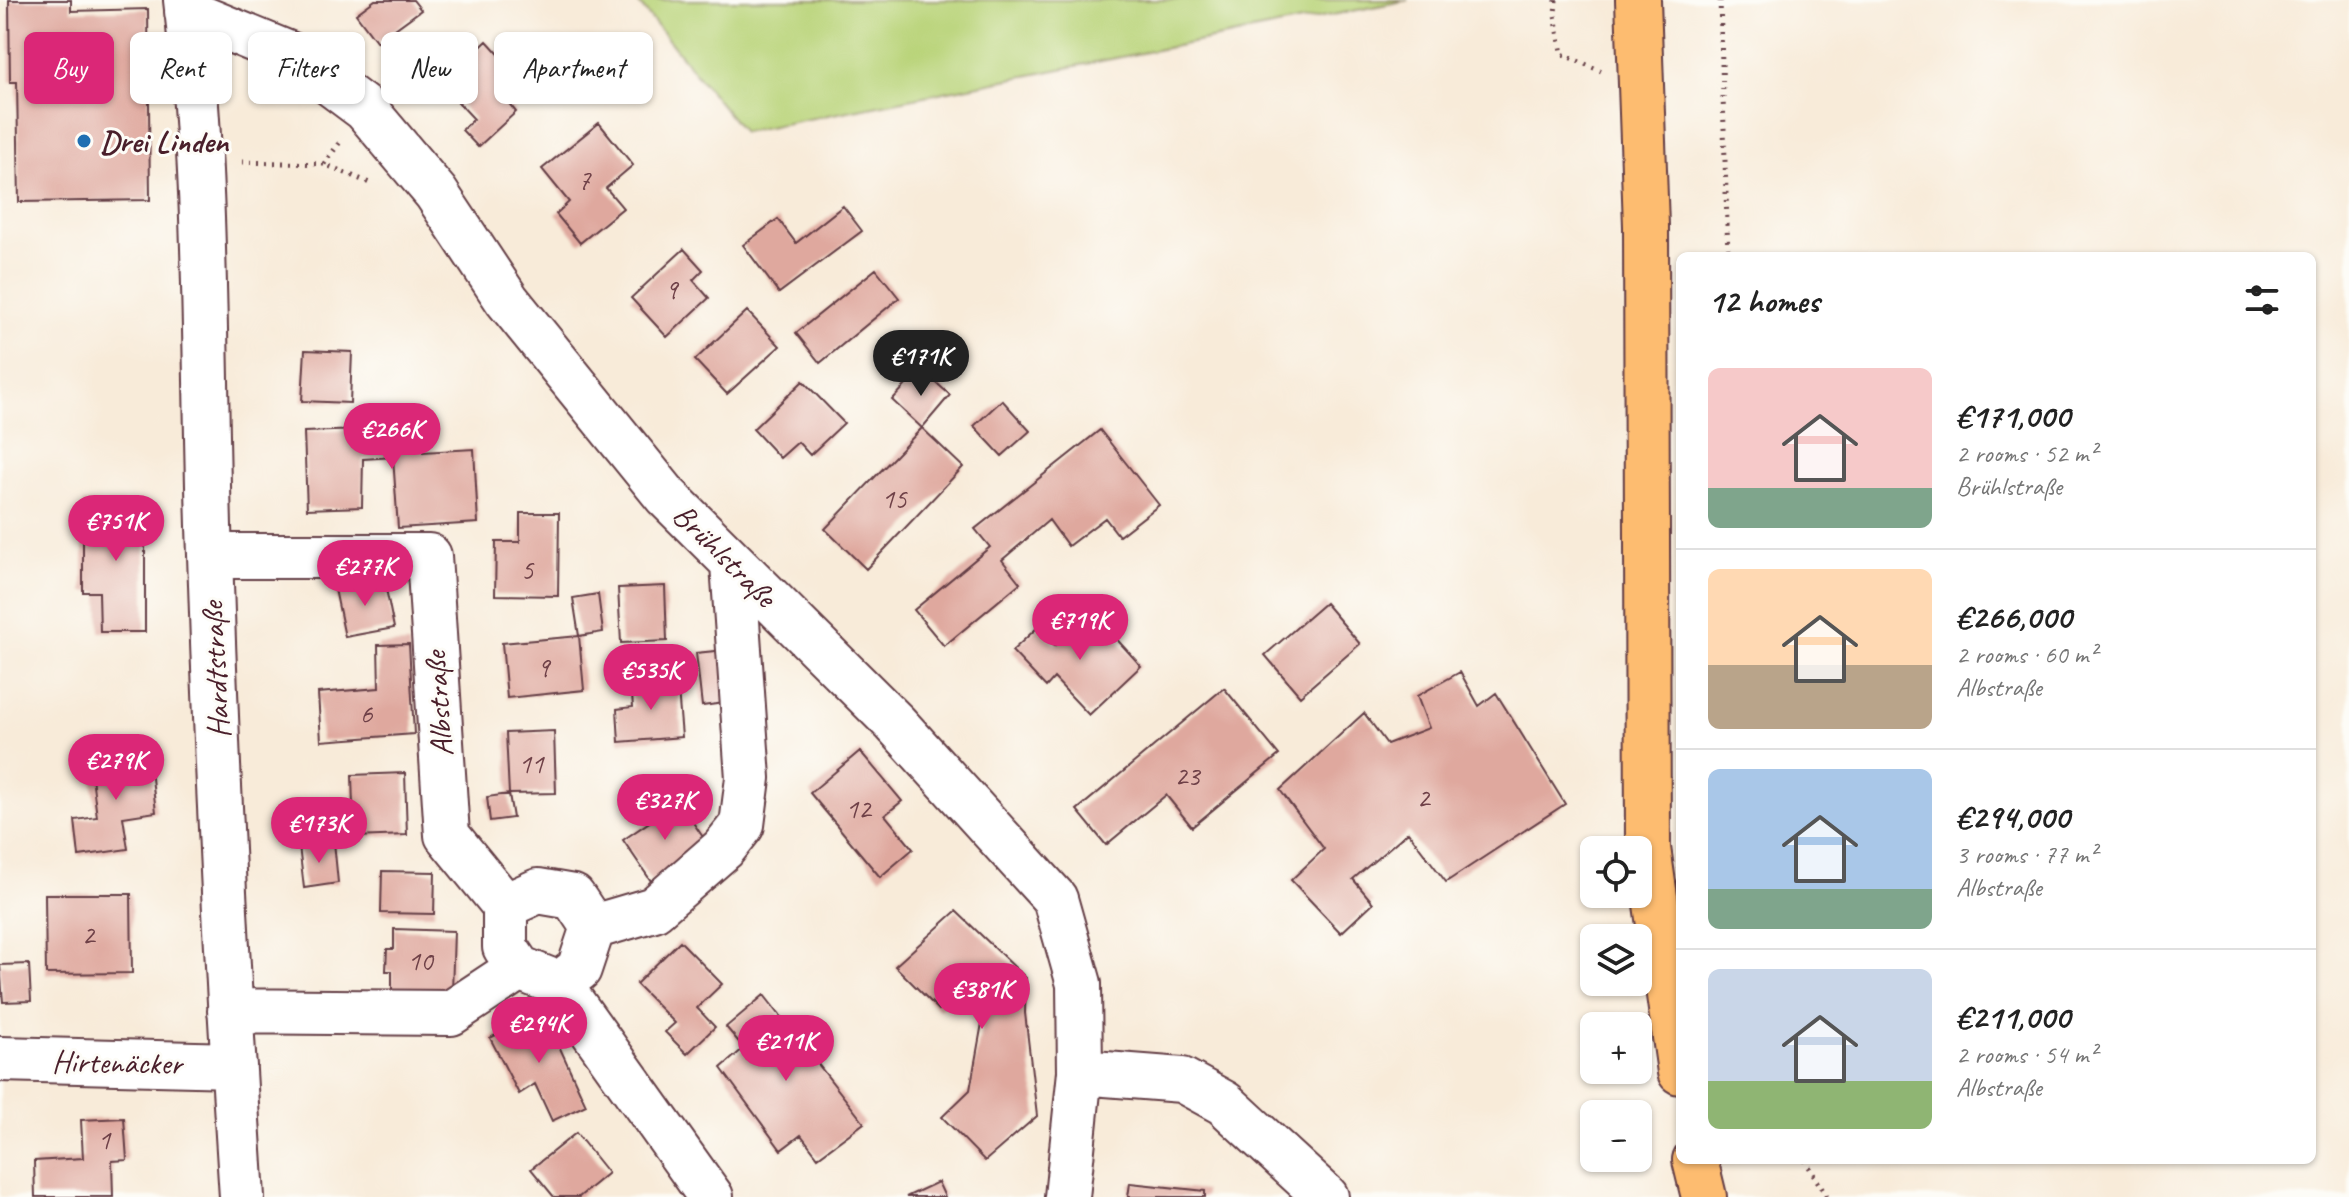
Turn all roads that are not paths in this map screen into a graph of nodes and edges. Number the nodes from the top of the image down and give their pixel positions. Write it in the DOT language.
graph roads {
  1 [pos="1638,0"];
  2 [pos="187,6"];
  3 [pos="210,556"];
  4 [pos="733,564"];
  5 [pos="505,906"];
  6 [pos="593,927"];
  7 [pos="519,968"];
  8 [pos="559,984"];
  9 [pos="230,1011"];
  10 [pos="1676,1044"];
  11 [pos="0,1059"];
  12 [pos="234,1065"];
  13 [pos="1080,1072"];
  14 [pos="1696,1164"];
  15 [pos="242,1197"];
  16 [pos="711,1197"];
  17 [pos="1067,1197"];
  18 [pos="1326,1197"];
  19 [pos="1704,1197"];
  1 -- 10 [label="main road"];
  2 -- 3 [label="street, Hardtstraße"];
  2 -- 4 [label="street, Brühlstraße"];
  3 -- 5 [label="street, Albstraße"];
  3 -- 9 [label="street, Hardtstraße"];
  4 -- 6 [label="street"];
  4 -- 13 [label="street, Brühlstraße"];
  5 -- 6 [label="street"];
  5 -- 7 [label="street"];
  6 -- 8 [label="street"];
  7 -- 8 [label="street"];
  7 -- 9 [label="street"];
  8 -- 16 [label="street"];
  9 -- 12 [label="street, Hardtstraße"];
  11 -- 12 [label="street, Hirtenäcker"];
  12 -- 15 [label="street, Hardtstraße"];
  13 -- 17 [label="street, Brühlstraße"];
  13 -- 18 [label="street"];
  14 -- 19 [label="main road"];
}
